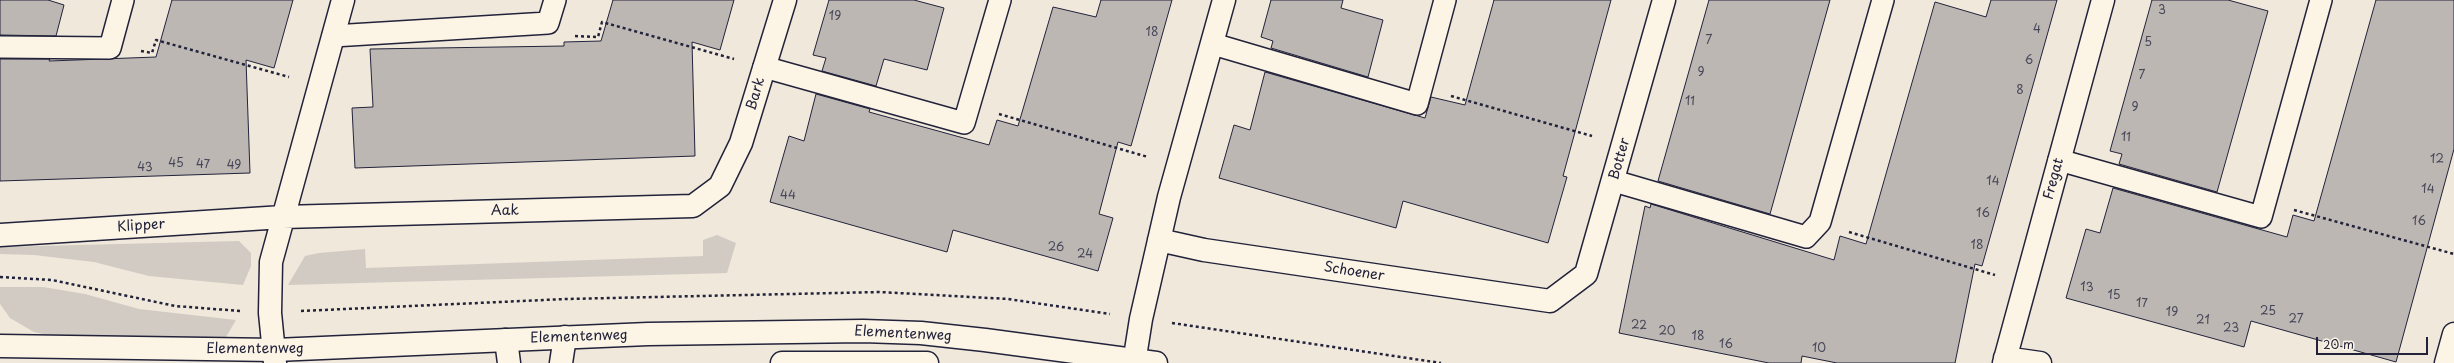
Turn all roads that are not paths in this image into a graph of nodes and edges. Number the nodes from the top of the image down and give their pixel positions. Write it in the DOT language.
graph roads {
  1 [pos="123,0"];
  2 [pos="343,0"];
  3 [pos="555,0"];
  4 [pos="784,0"];
  5 [pos="1000,0"];
  6 [pos="1224,0"];
  7 [pos="1445,0"];
  8 [pos="1664,0"];
  9 [pos="1883,0"];
  10 [pos="2104,0"];
  11 [pos="2321,0"];
  12 [pos="333,36"];
  13 [pos="1213,44"];
  14 [pos="0,47"];
  15 [pos="764,67"];
  16 [pos="2059,160"];
  17 [pos="1614,181"];
  18 [pos="720,186"];
  19 [pos="283,217"];
  20 [pos="0,236"];
  21 [pos="1159,240"];
  22 [pos="1550,301"];
  23 [pos="2454,334"];
  24 [pos="565,337"];
  25 [pos="506,340"];
  26 [pos="0,346"];
  27 [pos="275,357"];
  28 [pos="2005,361"];
  29 [pos="1134,362"];
  30 [pos="509,363"];
  31 [pos="561,363"];
  32 [pos="782,363"];
  33 [pos="927,363"];
  34 [pos="1156,363"];
  35 [pos="2040,363"];
  36 [pos="2446,363"];
  1 -- 14 [label="lane"];
  2 -- 12 [label="street"];
  3 -- 12 [label="lane"];
  4 -- 15 [label="street, Bark"];
  5 -- 15 [label="lane"];
  6 -- 13 [label="street"];
  7 -- 13 [label="lane"];
  8 -- 17 [label="street, Botter"];
  9 -- 17 [label="lane"];
  10 -- 16 [label="street, Fregat"];
  11 -- 16 [label="lane"];
  12 -- 19 [label="street"];
  13 -- 21 [label="street"];
  15 -- 18 [label="street, Bark"];
  16 -- 28 [label="street, Fregat"];
  17 -- 22 [label="street, Botter"];
  18 -- 19 [label="street, Aak"];
  19 -- 20 [label="street, Klipper"];
  19 -- 27 [label="street"];
  21 -- 22 [label="street, Schoener"];
  21 -- 29 [label="street"];
  23 -- 36 [label="street"];
  24 -- 25 [label="street, Elementenweg"];
  24 -- 29 [label="street, Elementenweg"];
  24 -- 31 [label="street"];
  25 -- 27 [label="street, Elementenweg"];
  25 -- 30 [label="street"];
  26 -- 27 [label="street, Elementenweg"];
  28 -- 35 [label="street, Fregat"];
  29 -- 34 [label="street, Elementenweg"];
  32 -- 33 [label="street, Elementenweg"];
}
